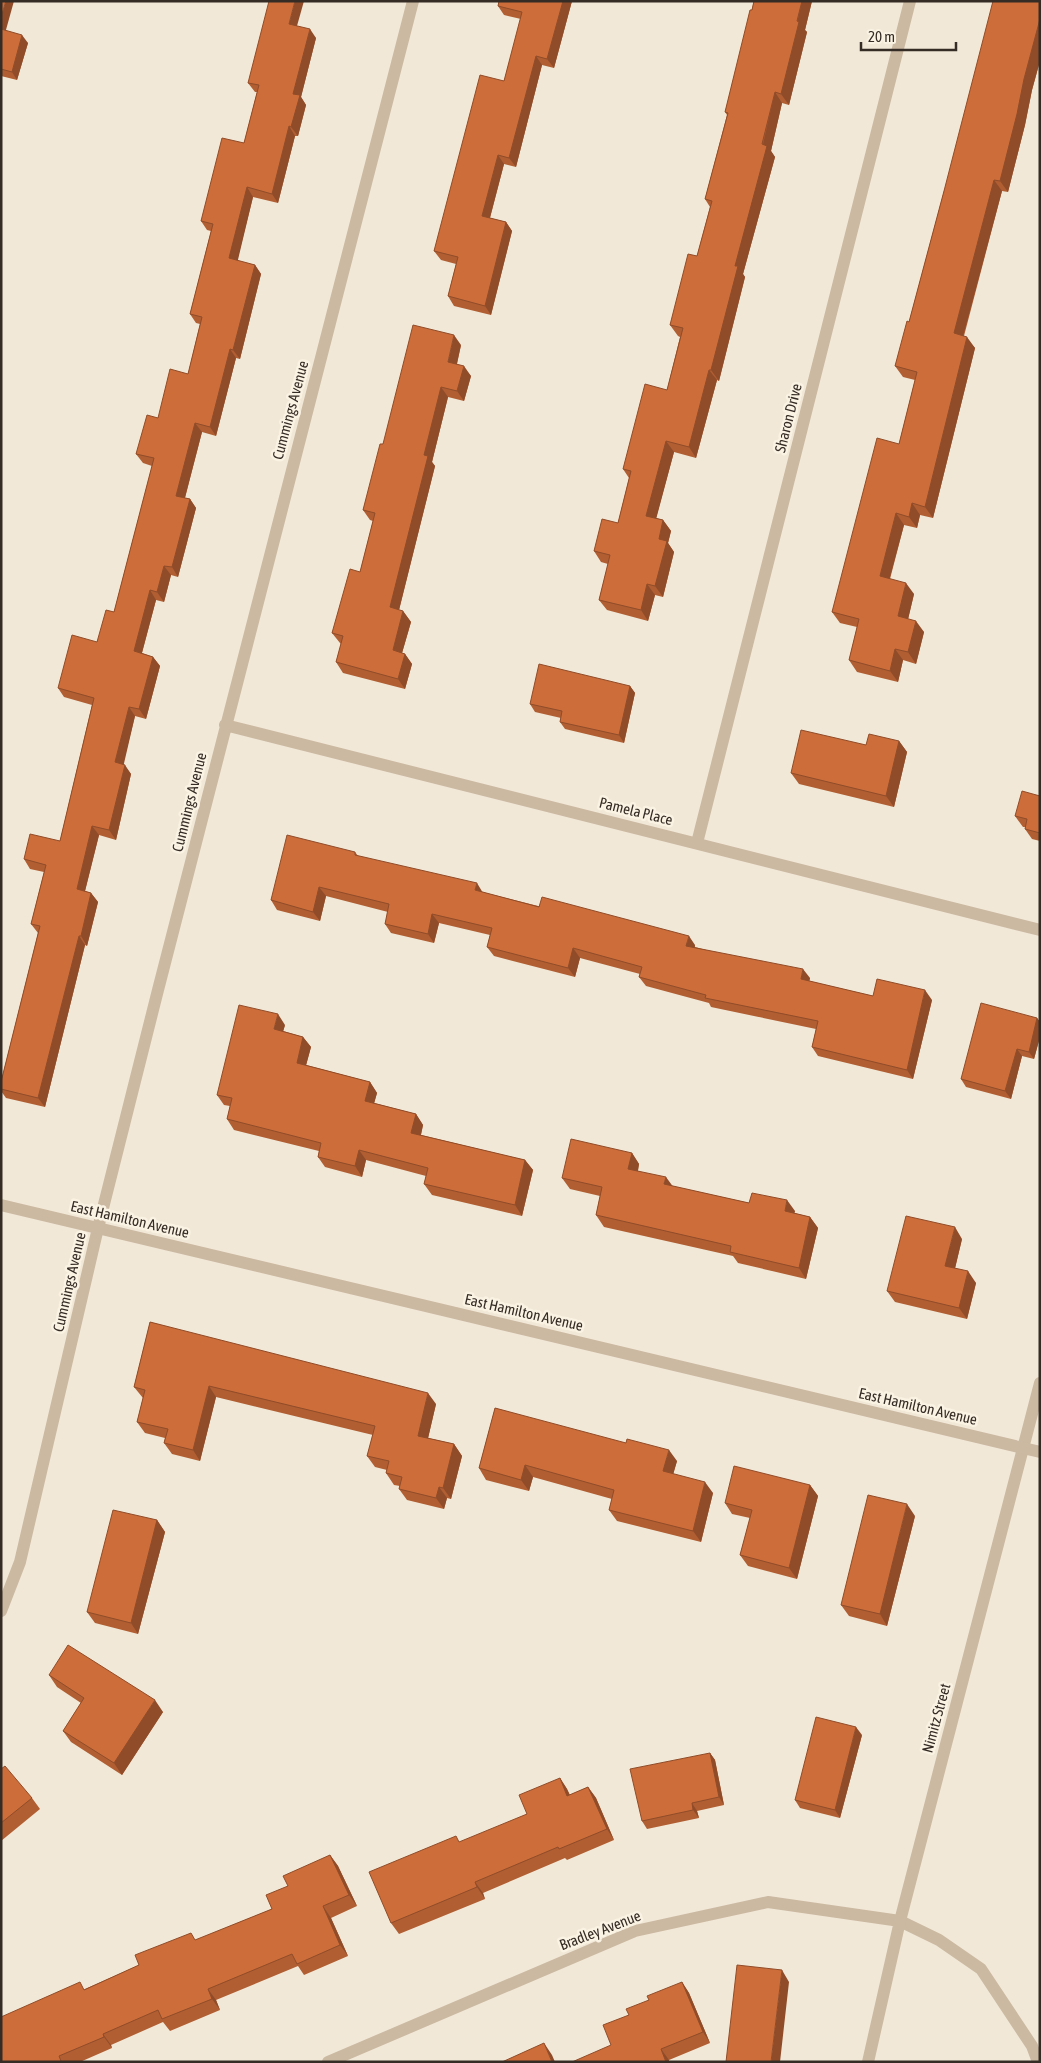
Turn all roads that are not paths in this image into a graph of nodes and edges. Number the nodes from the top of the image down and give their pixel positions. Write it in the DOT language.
graph roads {
  1 [pos="413,1"];
  2 [pos="910,1"];
  3 [pos="225,725"];
  4 [pos="697,843"];
  5 [pos="1040,930"];
  6 [pos="1,1205"];
  7 [pos="98,1228"];
  8 [pos="1040,1383"];
  9 [pos="1023,1448"];
  10 [pos="1040,1452"];
  11 [pos="1,1611"];
  12 [pos="900,1921"];
  13 [pos="328,2062"];
  14 [pos="868,2062"];
  15 [pos="1038,2062"];
  1 -- 3 [label="street, Cummings Avenue"];
  2 -- 4 [label="street, Sharon Drive"];
  3 -- 4 [label="street, Pamela Place"];
  3 -- 7 [label="street, Cummings Avenue"];
  4 -- 5 [label="street, Pamela Place"];
  6 -- 7 [label="street, East Hamilton Avenue"];
  7 -- 9 [label="street, East Hamilton Avenue"];
  7 -- 11 [label="street, Cummings Avenue"];
  8 -- 9 [label="street, Nimitz Street"];
  9 -- 10 [label="street, East Hamilton Avenue"];
  9 -- 12 [label="street, Nimitz Street"];
  12 -- 13 [label="street, Bradley Avenue"];
  12 -- 14 [label="street, Nimitz Street"];
  12 -- 15 [label="street, Bradley Avenue"];
}
